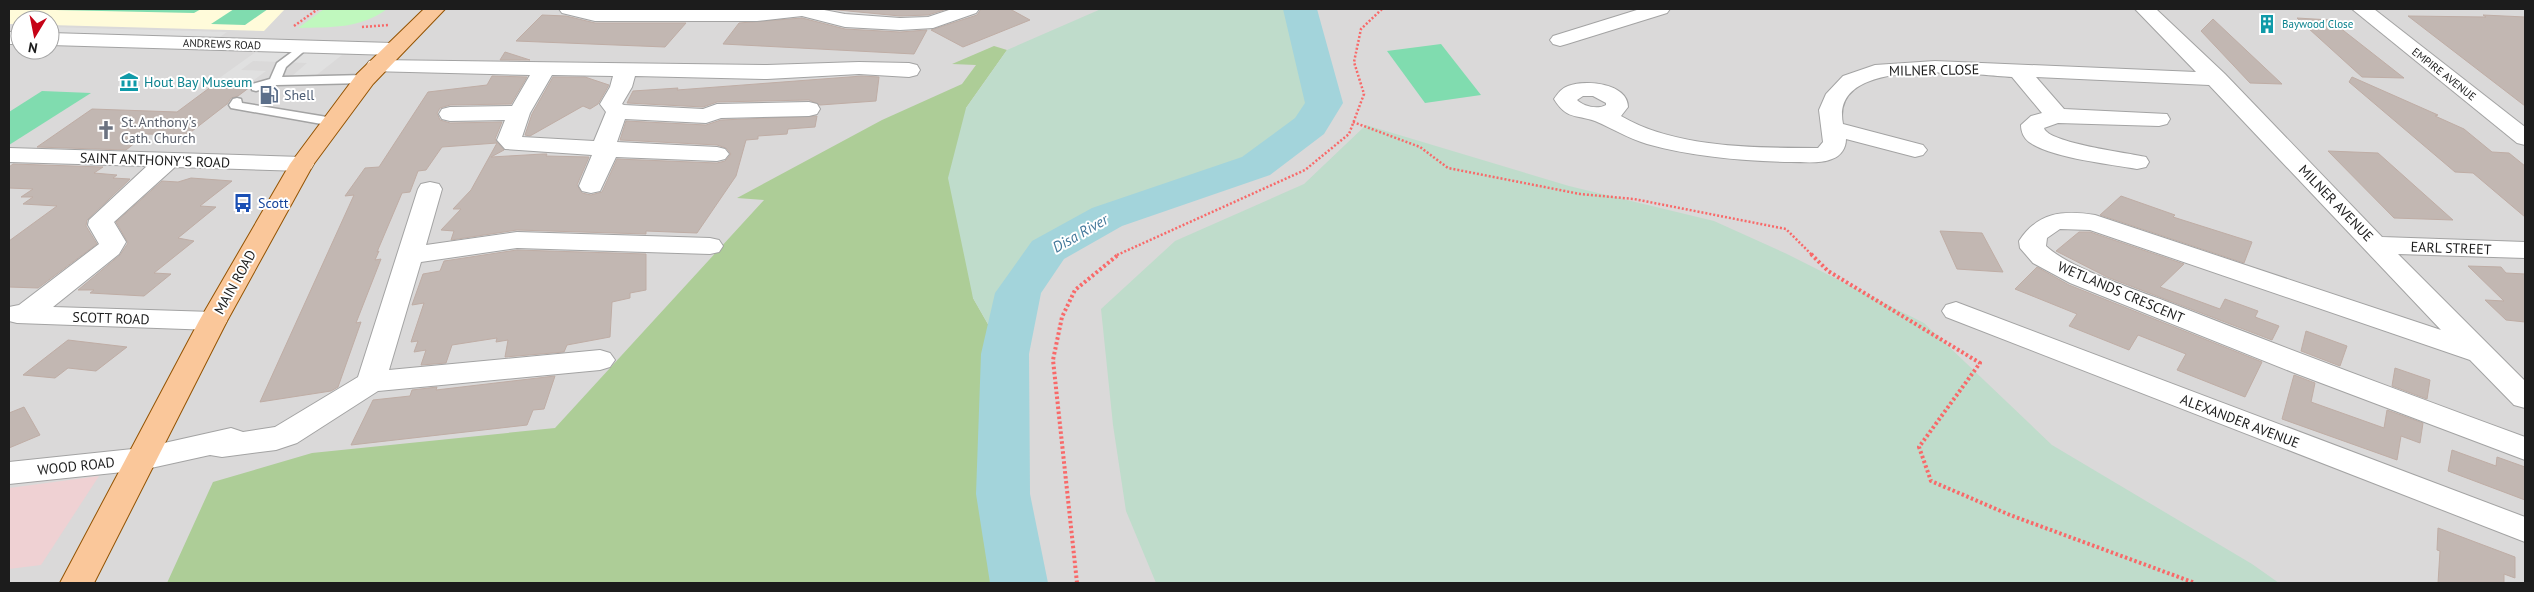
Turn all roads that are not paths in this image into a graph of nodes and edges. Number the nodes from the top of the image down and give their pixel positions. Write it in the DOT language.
graph roads {
  1 [pos="435,9"];
  2 [pos="569,9"];
  3 [pos="803,9"];
  4 [pos="969,9"];
  5 [pos="1660,9"];
  6 [pos="2145,9"];
  7 [pos="2362,9"];
  8 [pos="60,39"];
  9 [pos="1560,40"];
  10 [pos="304,46"];
  11 [pos="393,48"];
  12 [pos="546,67"];
  13 [pos="626,69"];
  14 [pos="909,70"];
  15 [pos="2018,70"];
  16 [pos="371,72"];
  17 [pos="2217,79"];
  18 [pos="275,81"];
  19 [pos="256,87"];
  20 [pos="237,102"];
  21 [pos="716,109"];
  22 [pos="809,109"];
  23 [pos="617,112"];
  24 [pos="519,113"];
  25 [pos="450,114"];
  26 [pos="1600,115"];
  27 [pos="2058,116"];
  28 [pos="2159,119"];
  29 [pos="333,122"];
  30 [pos="1833,128"];
  31 [pos="2525,138"];
  32 [pos="607,149"];
  33 [pos="1915,150"];
  34 [pos="690,152"];
  35 [pos="717,154"];
  36 [pos="9,155"];
  37 [pos="170,160"];
  38 [pos="2137,162"];
  39 [pos="302,164"];
  40 [pos="591,186"];
  41 [pos="430,190"];
  42 [pos="2376,245"];
  43 [pos="710,246"];
  44 [pos="2525,250"];
  45 [pos="408,256"];
  46 [pos="1956,311"];
  47 [pos="18,314"];
  48 [pos="213,320"];
  49 [pos="2479,353"];
  50 [pos="600,360"];
  51 [pos="371,382"];
  52 [pos="2525,398"];
  53 [pos="2525,449"];
  54 [pos="142,459"];
  55 [pos="9,473"];
  56 [pos="2525,530"];
  57 [pos="77,583"];
  1 -- 11 [label="main road, MAIN ROAD"];
  2 -- 3 [label="street"];
  3 -- 4 [label="street"];
  5 -- 9 [label="street"];
  6 -- 17 [label="street, MILNER AVENUE"];
  7 -- 31 [label="street, EMPIRE AVENUE"];
  8 -- 10 [label="street, ANDREWS ROAD"];
  10 -- 11 [label="street, ANDREWS ROAD"];
  10 -- 18 [label="lane"];
  11 -- 16 [label="main road, MAIN ROAD"];
  12 -- 13 [label="street"];
  12 -- 16 [label="street"];
  12 -- 24 [label="street"];
  13 -- 14 [label="street"];
  13 -- 23 [label="street"];
  15 -- 17 [label="street, MILNER CLOSE"];
  15 -- 27 [label="street"];
  15 -- 30 [label="street, MILNER CLOSE"];
  16 -- 18 [label="lane"];
  16 -- 29 [label="main road, MAIN ROAD"];
  17 -- 42 [label="street, MILNER AVENUE"];
  18 -- 19 [label="lane"];
  20 -- 29 [label="lane"];
  21 -- 22 [label="street"];
  21 -- 23 [label="street"];
  21 -- 34 [label="street"];
  23 -- 32 [label="street"];
  24 -- 25 [label="street"];
  24 -- 32 [label="street"];
  26 -- 30 [label="street, MILNER CLOSE"];
  27 -- 28 [label="street"];
  27 -- 38 [label="street"];
  29 -- 39 [label="main road, MAIN ROAD"];
  30 -- 33 [label="street"];
  32 -- 34 [label="street"];
  32 -- 40 [label="street"];
  34 -- 35 [label="street"];
  36 -- 37 [label="street, SAINT ANTHONY'S ROAD"];
  37 -- 39 [label="street, SAINT ANTHONY'S ROAD"];
  37 -- 47 [label="street"];
  39 -- 48 [label="main road, MAIN ROAD"];
  41 -- 45 [label="street"];
  42 -- 44 [label="street, EARL STREET"];
  42 -- 49 [label="street, MILNER AVENUE"];
  43 -- 45 [label="street"];
  45 -- 51 [label="street"];
  46 -- 56 [label="street, ALEXANDER AVENUE"];
  47 -- 48 [label="street, SCOTT ROAD"];
  48 -- 54 [label="main road, MAIN ROAD"];
  49 -- 52 [label="street, MILNER AVENUE"];
  49 -- 53 [label="street, WETLANDS CRESCENT"];
  50 -- 51 [label="street"];
  51 -- 54 [label="street, WOOD ROAD"];
  54 -- 55 [label="street, WOOD ROAD"];
  54 -- 57 [label="main road, MAIN ROAD"];
}
